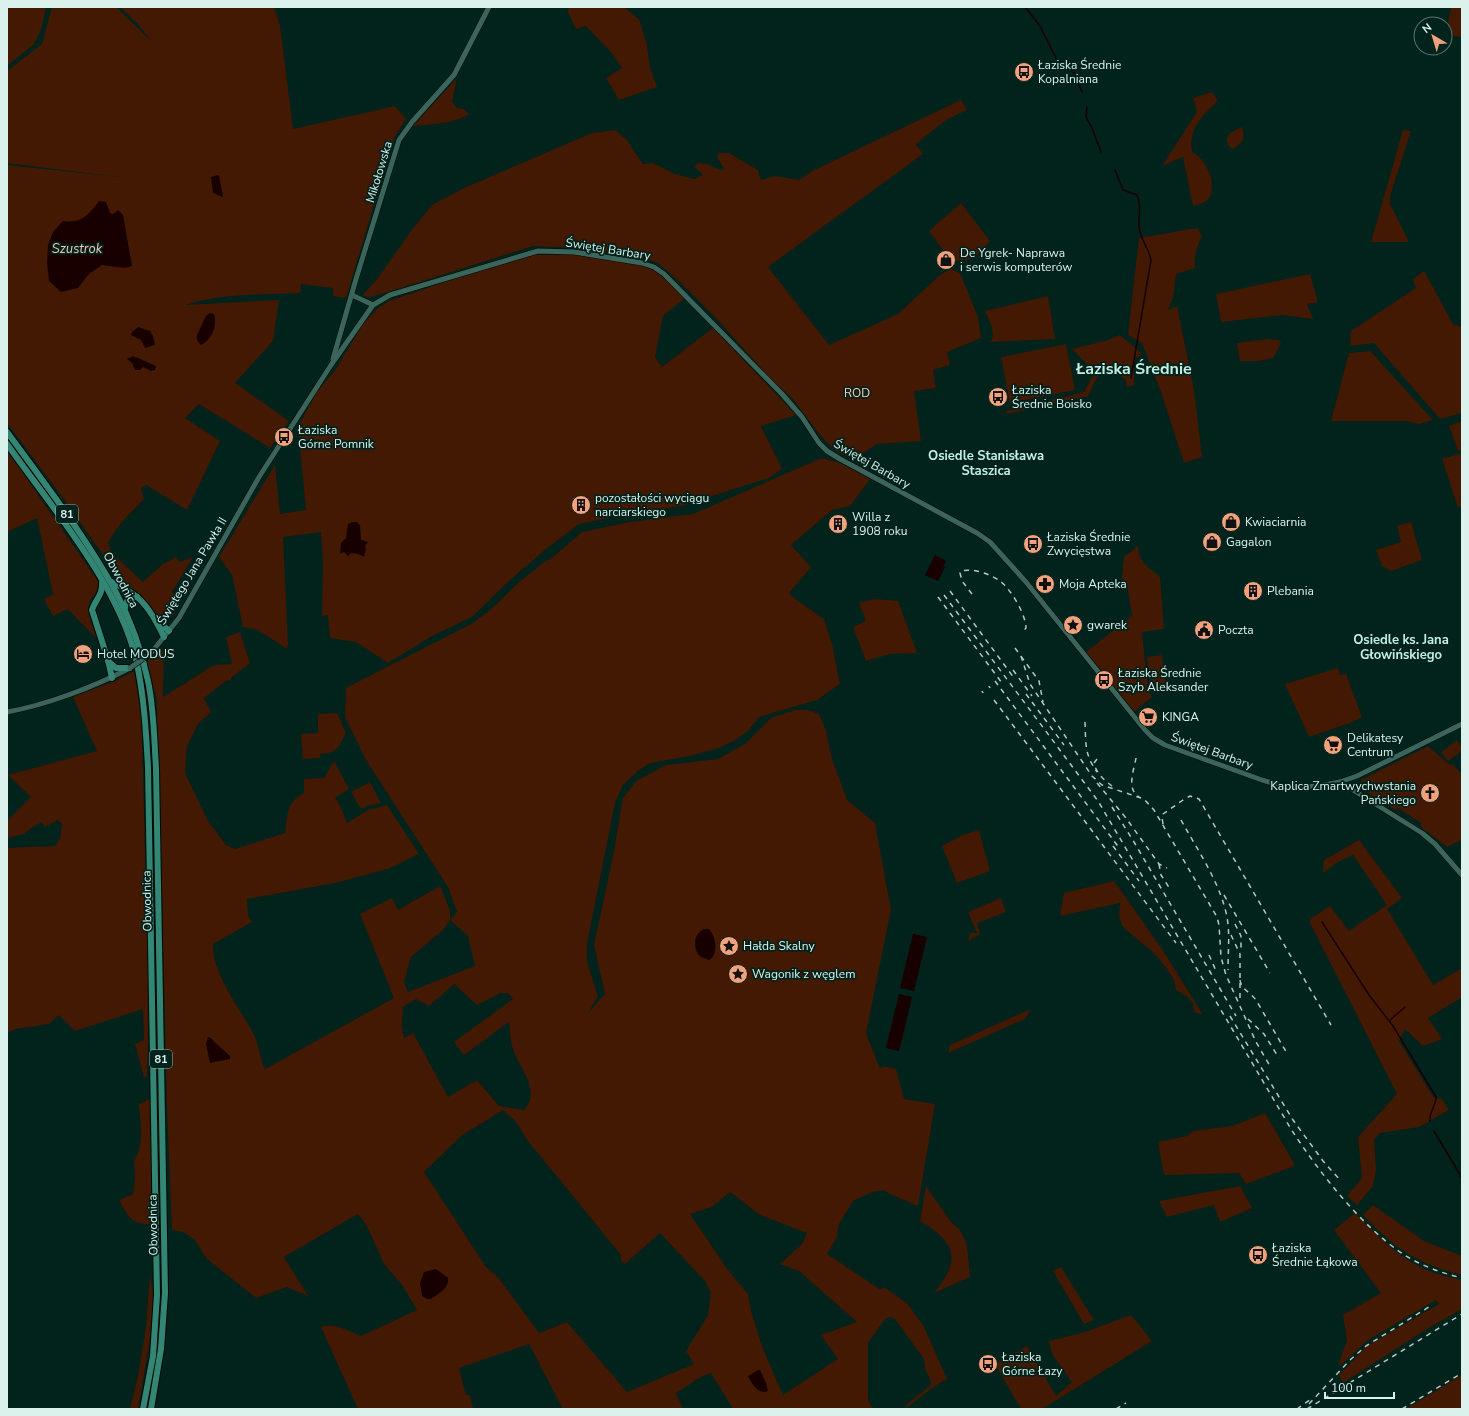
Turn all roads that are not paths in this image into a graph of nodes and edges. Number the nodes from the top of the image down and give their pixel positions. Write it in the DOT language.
graph roads {
  1 [pos="489,7"];
  2 [pos="352,295"];
  3 [pos="373,305"];
  4 [pos="331,365"];
  5 [pos="7,432"];
  6 [pos="7,444"];
  7 [pos="102,579"];
  8 [pos="111,581"];
  9 [pos="137,597"];
  10 [pos="98,599"];
  11 [pos="114,603"];
  12 [pos="125,608"];
  13 [pos="152,616"];
  14 [pos="169,631"];
  15 [pos="164,637"];
  16 [pos="108,660"];
  17 [pos="130,668"];
  18 [pos="112,678"];
  19 [pos="7,712"];
  20 [pos="1462,724"];
  21 [pos="1352,778"];
  22 [pos="1340,782"];
  23 [pos="1373,803"];
  24 [pos="1462,875"];
  25 [pos="143,1409"];
  26 [pos="151,1409"];
  1 -- 2 [label="street, Mikołowska"];
  2 -- 3 [label="street"];
  2 -- 4 [label="street, Mikołowska"];
  3 -- 4 [label="street, Świętej Barbary"];
  3 -- 22 [label="street, Świętej Barbary"];
  4 -- 14 [label="street, Świętego Jana Pawła II"];
  5 -- 8 [label="main road, Obwodnica / 81"];
  6 -- 7 [label="main road, Obwodnica / 81"];
  7 -- 10 [label="main road"];
  7 -- 11 [label="main road, Obwodnica / 81"];
  8 -- 9 [label="main road"];
  8 -- 12 [label="main road, Obwodnica / 81"];
  9 -- 12 [label="main road"];
  9 -- 13 [label="main road"];
  10 -- 11 [label="main road"];
  10 -- 16 [label="main road"];
  11 -- 25 [label="main road, Obwodnica / 81"];
  12 -- 26 [label="main road, Obwodnica / 81"];
  13 -- 14 [label="main road"];
  13 -- 15 [label="main road"];
  14 -- 15 [label="street, Świętego Jana Pawła II"];
  15 -- 17 [label="street, Świętego Jana Pawła II, bridge"];
  16 -- 17 [label="main road"];
  16 -- 18 [label="main road"];
  17 -- 18 [label="street, Świętego Jana Pawła II"];
  18 -- 19 [label="street, Świętego Jana Pawła II"];
  20 -- 21 [label="street, Świętej Barbary"];
  21 -- 22 [label="street, Świętej Barbary"];
  21 -- 23 [label="street"];
  22 -- 23 [label="street"];
  23 -- 24 [label="street"];
}
